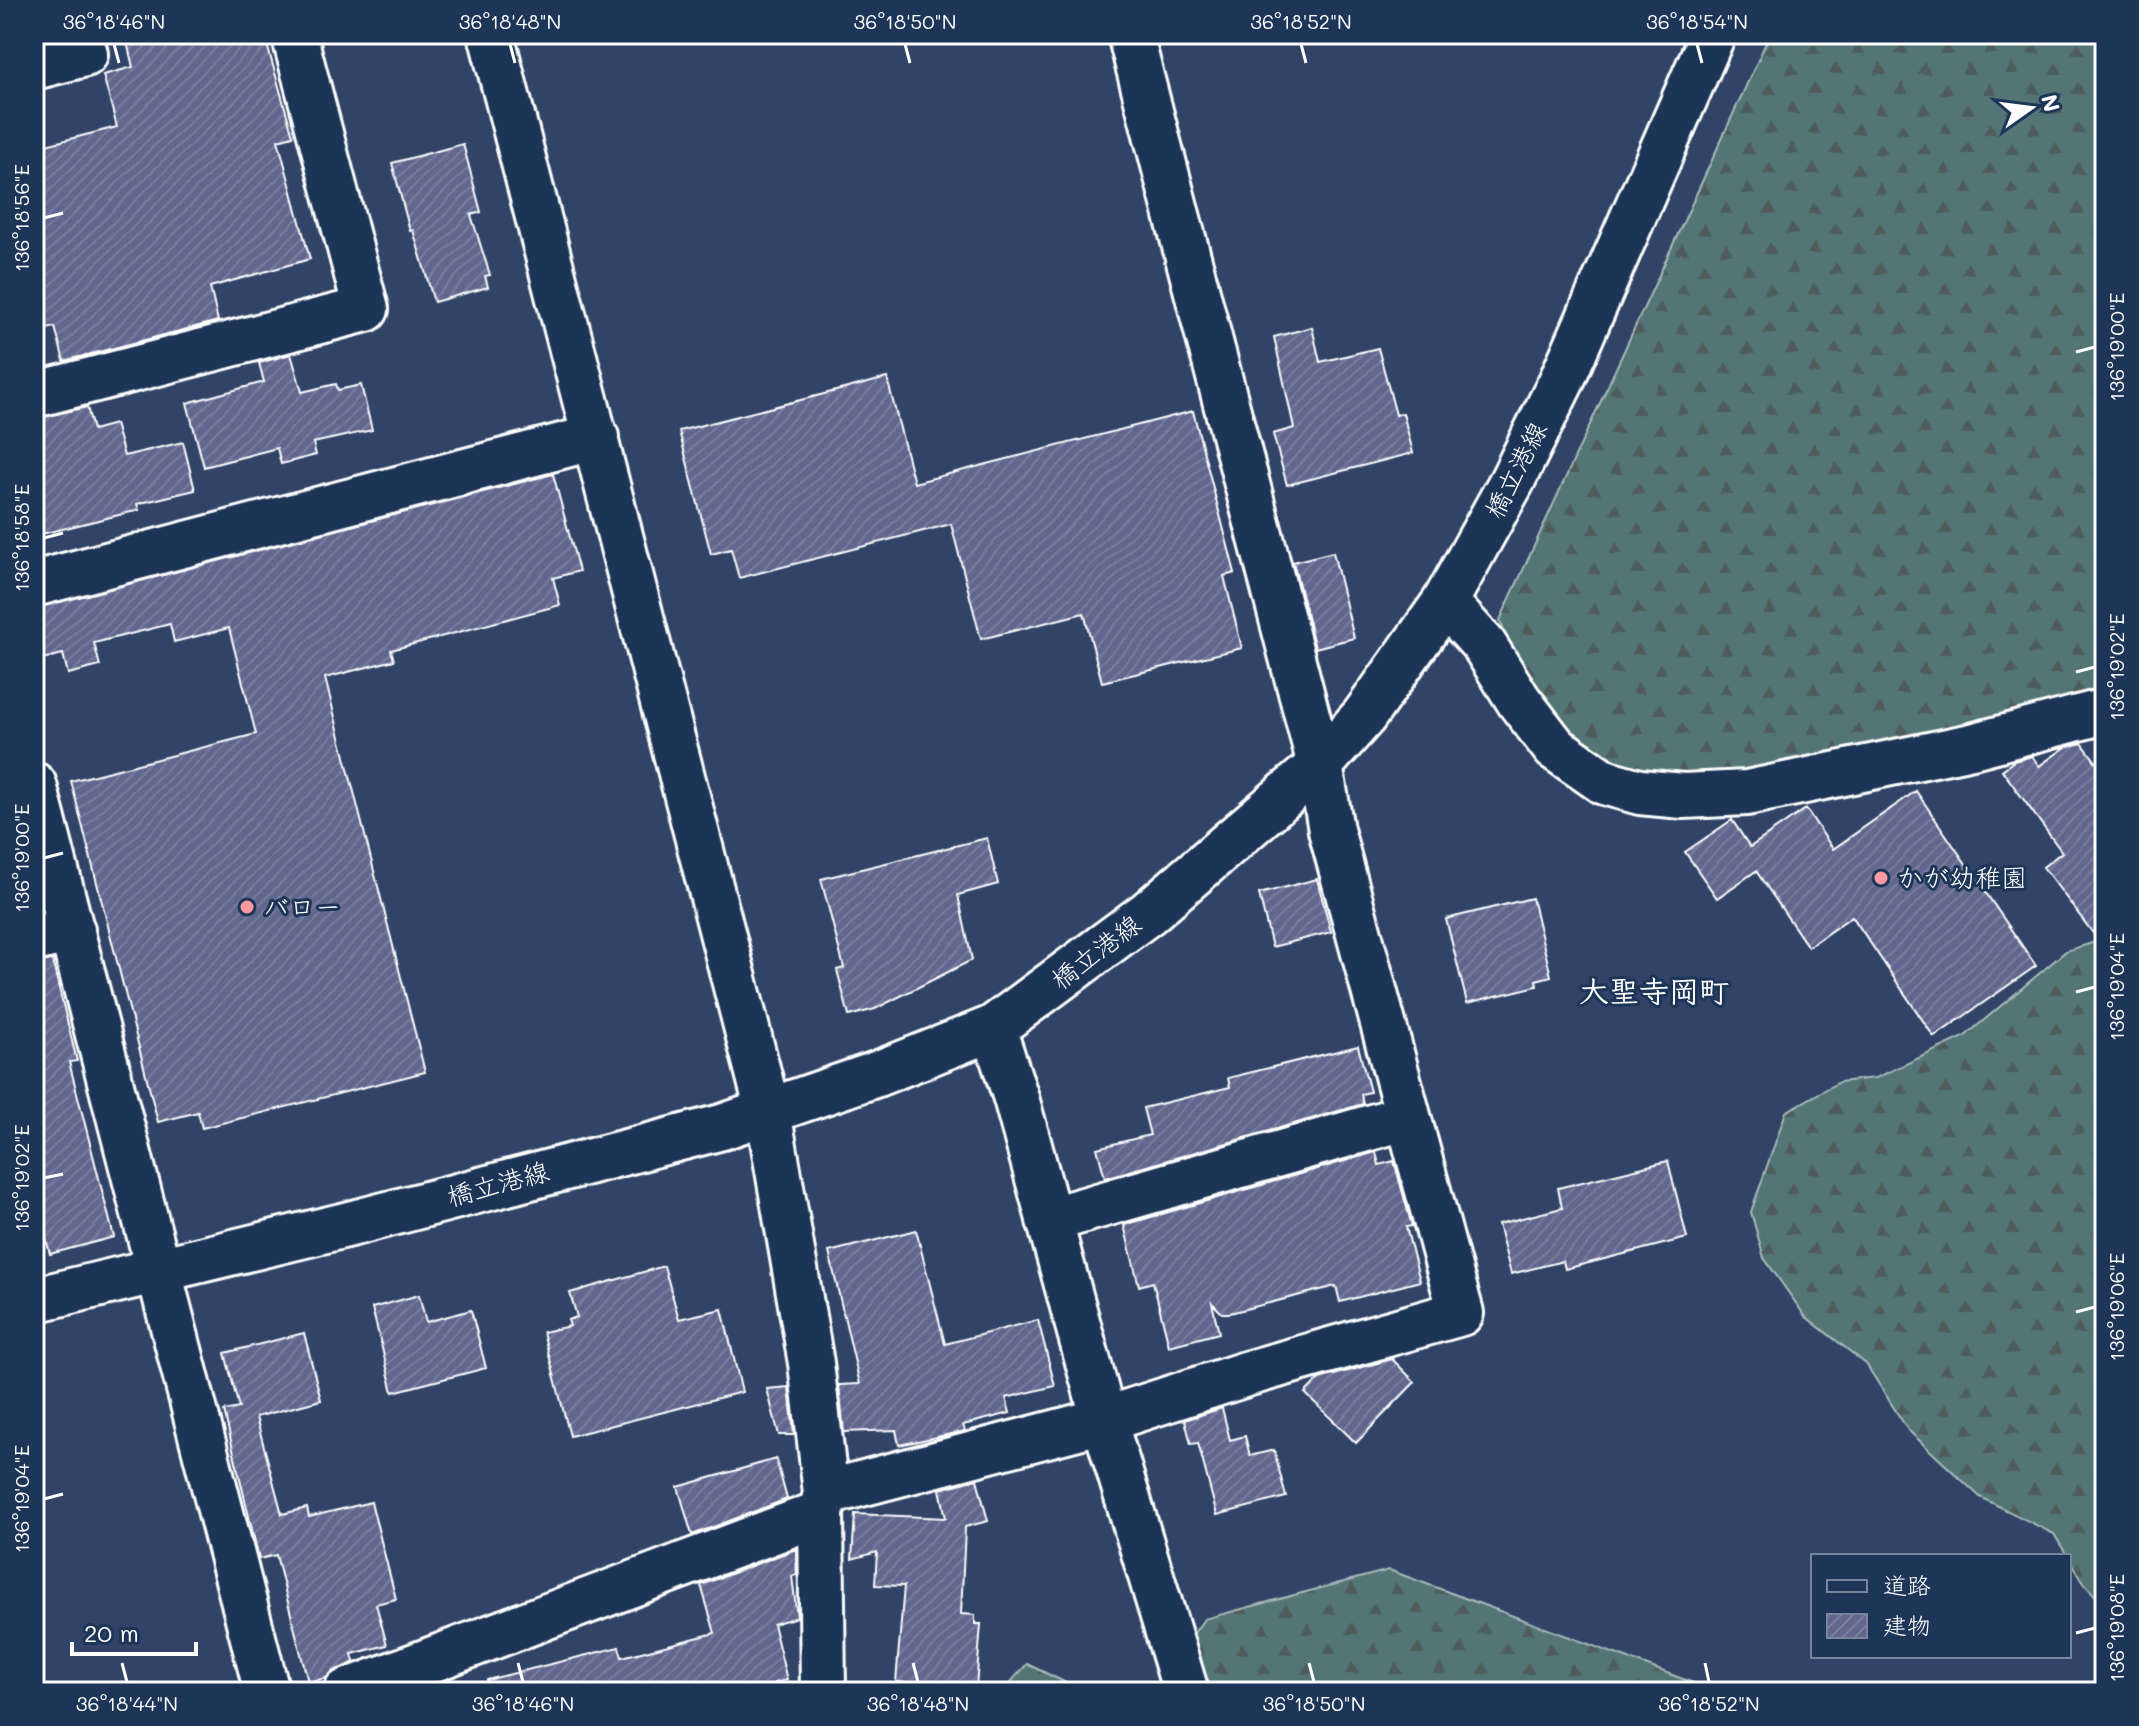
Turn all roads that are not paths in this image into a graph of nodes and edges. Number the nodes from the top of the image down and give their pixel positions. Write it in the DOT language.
graph roads {
  1 [pos="80,34"];
  2 [pos="294,34"];
  3 [pos="491,34"];
  4 [pos="1130,34"];
  5 [pos="1713,34"];
  6 [pos="34,67"];
  7 [pos="34,395"];
  8 [pos="596,437"];
  9 [pos="34,584"];
  10 [pos="1445,602"];
  11 [pos="2105,711"];
  12 [pos="1320,765"];
  13 [pos="34,785"];
  14 [pos="53,934"];
  15 [pos="993,1028"];
  16 [pos="768,1111"];
  17 [pos="1407,1117"];
  18 [pos="1049,1220"];
  19 [pos="160,1271"];
  20 [pos="34,1300"];
  21 [pos="1104,1420"];
  22 [pos="824,1503"];
  23 [pos="267,1692"];
  24 [pos="346,1692"];
  25 [pos="823,1692"];
  26 [pos="1186,1692"];
  1 -- 6 [label="street"];
  2 -- 7 [label="street"];
  3 -- 8 [label="street"];
  4 -- 12 [label="street"];
  5 -- 10 [label="street, 橋立港線"];
  8 -- 9 [label="street"];
  8 -- 16 [label="street"];
  10 -- 11 [label="street"];
  10 -- 12 [label="street, 橋立港線"];
  12 -- 15 [label="street, 橋立港線"];
  12 -- 17 [label="street"];
  13 -- 14 [label="street"];
  14 -- 19 [label="street"];
  15 -- 16 [label="street, 橋立港線"];
  15 -- 18 [label="street"];
  16 -- 19 [label="street, 橋立港線"];
  16 -- 22 [label="street"];
  17 -- 18 [label="street"];
  17 -- 21 [label="street"];
  18 -- 21 [label="street"];
  19 -- 20 [label="street, 橋立港線"];
  19 -- 23 [label="street"];
  21 -- 22 [label="street"];
  21 -- 26 [label="street"];
  22 -- 24 [label="street"];
  22 -- 25 [label="street"];
}
